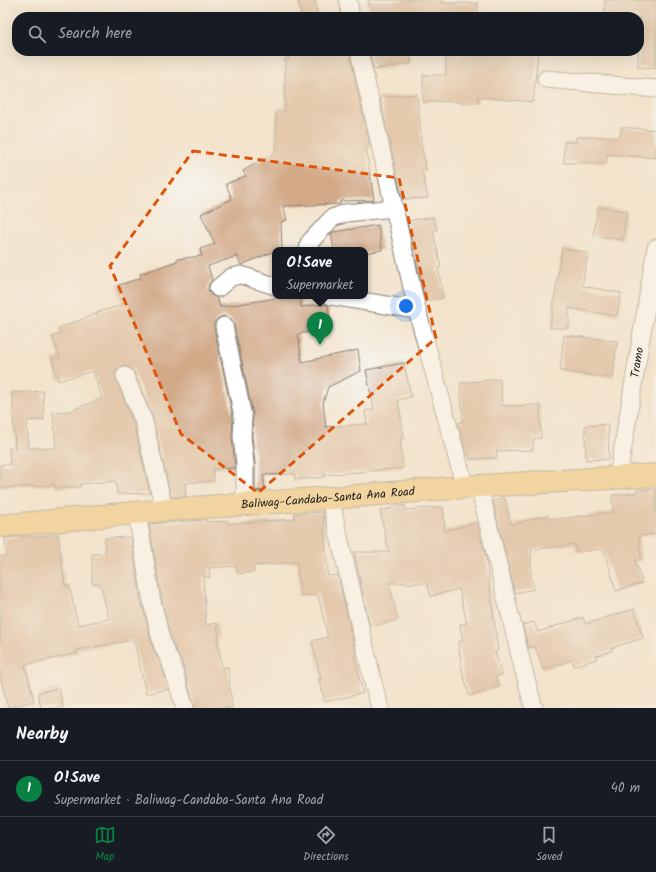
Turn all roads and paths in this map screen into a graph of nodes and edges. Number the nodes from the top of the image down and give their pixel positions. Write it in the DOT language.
graph roads {
  1 [pos="348,0"];
  2 [pos="350,12"];
  3 [pos="360,56"];
  4 [pos="546,79"];
  5 [pos="656,89"];
  6 [pos="394,208"];
  7 [pos="308,247"];
  8 [pos="656,248"];
  9 [pos="272,285"];
  10 [pos="218,288"];
  11 [pos="349,299"];
  12 [pos="417,310"];
  13 [pos="224,326"];
  14 [pos="125,376"];
  15 [pos="656,475"];
  16 [pos="618,477"];
  17 [pos="472,486"];
  18 [pos="330,498"];
  19 [pos="245,504"];
  20 [pos="164,510"];
  21 [pos="137,513"];
  22 [pos="0,526"];
  23 [pos="185,708"];
  24 [pos="380,708"];
  25 [pos="534,708"];
  1 -- 2 [label="street"];
  3 -- 6 [label="street"];
  4 -- 5 [label="street"];
  6 -- 7 [label="street"];
  6 -- 12 [label="street"];
  8 -- 16 [label="street, Tramo"];
  9 -- 10 [label="street"];
  11 -- 12 [label="street"];
  12 -- 17 [label="street"];
  13 -- 19 [label="street"];
  14 -- 20 [label="street"];
  15 -- 16 [label="main road, Baliwag-Candaba-Santa Ana Road"];
  16 -- 17 [label="main road, Baliwag-Candaba-Santa Ana Road"];
  17 -- 18 [label="main road, Baliwag-Candaba-Santa Ana Road"];
  17 -- 25 [label="street"];
  18 -- 19 [label="main road, Baliwag-Candaba-Santa Ana Road"];
  18 -- 24 [label="street"];
  19 -- 20 [label="main road, Baliwag-Candaba-Santa Ana Road"];
  20 -- 21 [label="main road, Baliwag-Candaba-Santa Ana Road"];
  21 -- 22 [label="main road, Baliwag-Candaba-Santa Ana Road"];
  21 -- 23 [label="street"];
}
